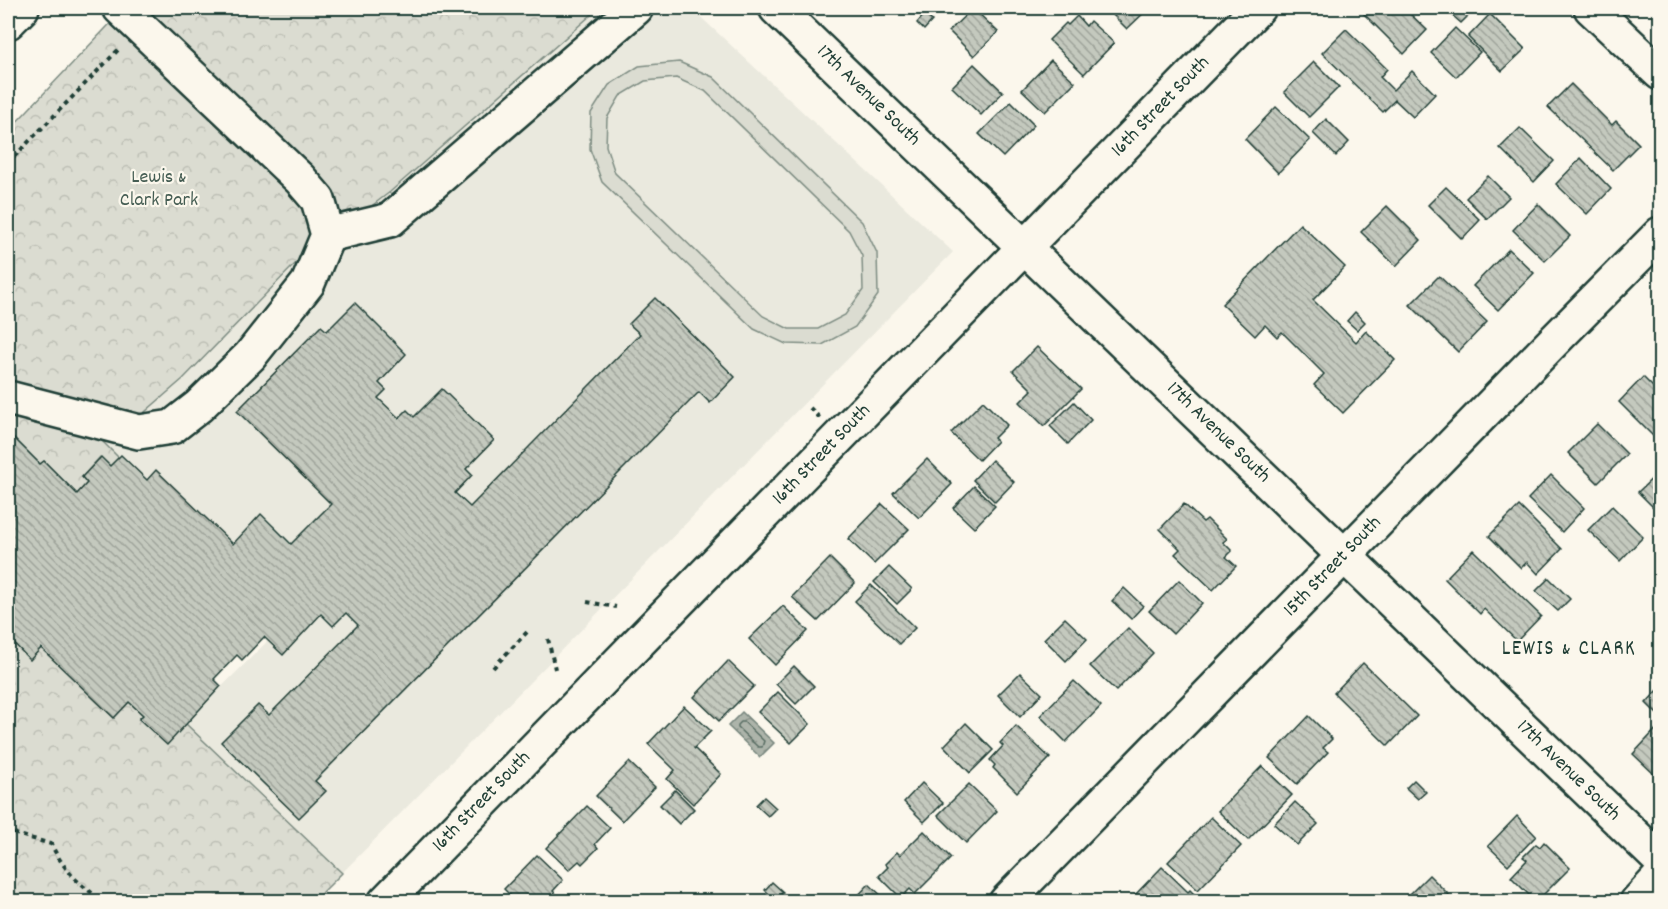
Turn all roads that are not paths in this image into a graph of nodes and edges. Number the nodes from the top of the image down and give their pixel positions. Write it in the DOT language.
graph roads {
  1 [pos="22,8"];
  2 [pos="636,8"];
  3 [pos="776,8"];
  4 [pos="1258,8"];
  5 [pos="1591,8"];
  6 [pos="130,18"];
  7 [pos="8,22"];
  8 [pos="1660,73"];
  9 [pos="1660,234"];
  10 [pos="328,235"];
  11 [pos="1024,247"];
  12 [pos="8,398"];
  13 [pos="1345,555"];
  14 [pos="1660,860"];
  15 [pos="1660,877"];
  16 [pos="385,902"];
  17 [pos="1006,902"];
  18 [pos="1637,902"];
  1 -- 7 [label="street"];
  2 -- 10 [label="street"];
  3 -- 11 [label="street, 17th Avenue South"];
  4 -- 11 [label="street, 16th Street South"];
  5 -- 8 [label="street"];
  6 -- 10 [label="street"];
  9 -- 13 [label="street, 15th Street South"];
  10 -- 12 [label="street"];
  11 -- 13 [label="street, 17th Avenue South"];
  11 -- 16 [label="street, 16th Street South"];
  13 -- 14 [label="street, 17th Avenue South"];
  13 -- 17 [label="street, 15th Street South"];
  15 -- 18 [label="street"];
}
